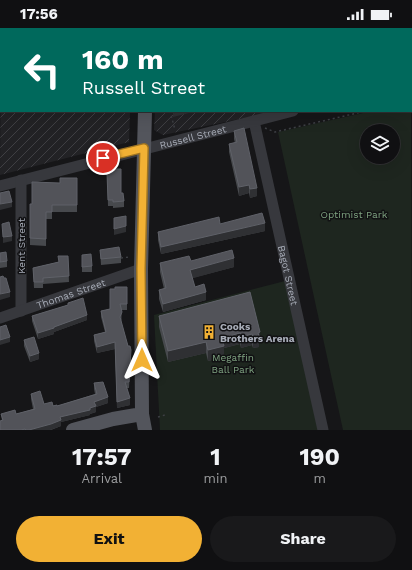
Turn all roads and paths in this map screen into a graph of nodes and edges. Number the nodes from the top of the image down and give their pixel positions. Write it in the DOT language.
graph roads {
  1 [pos="145,112"];
  2 [pos="170,112"];
  3 [pos="288,112"];
  4 [pos="362,112"];
  5 [pos="254,121"];
  6 [pos="177,140"];
  7 [pos="144,148"];
  8 [pos="21,180"];
  9 [pos="0,186"];
  10 [pos="133,256"];
  11 [pos="121,258"];
  12 [pos="141,269"];
  13 [pos="21,311"];
  14 [pos="0,318"];
  15 [pos="142,414"];
  16 [pos="165,415"];
  17 [pos="158,416"];
  18 [pos="74,430"];
  19 [pos="145,430"];
  20 [pos="323,430"];
  1 -- 7 [label="main road"];
  2 -- 6 [label="path"];
  3 -- 5 [label="street, Russell Street"];
  4 -- 5 [label="path"];
  5 -- 6 [label="street, Russell Street"];
  5 -- 20 [label="street, Bagot Street"];
  6 -- 7 [label="street, Russell Street"];
  7 -- 8 [label="street, Russell Street"];
  7 -- 12 [label="main road"];
  8 -- 9 [label="street, Russell Street"];
  8 -- 13 [label="street, Kent Street"];
  10 -- 11 [label="path"];
  12 -- 13 [label="street, Thomas Street"];
  12 -- 15 [label="main road"];
  13 -- 14 [label="street, Thomas Street"];
  15 -- 18 [label="main road"];
  15 -- 19 [label="main road"];
  16 -- 17 [label="path"];
}
